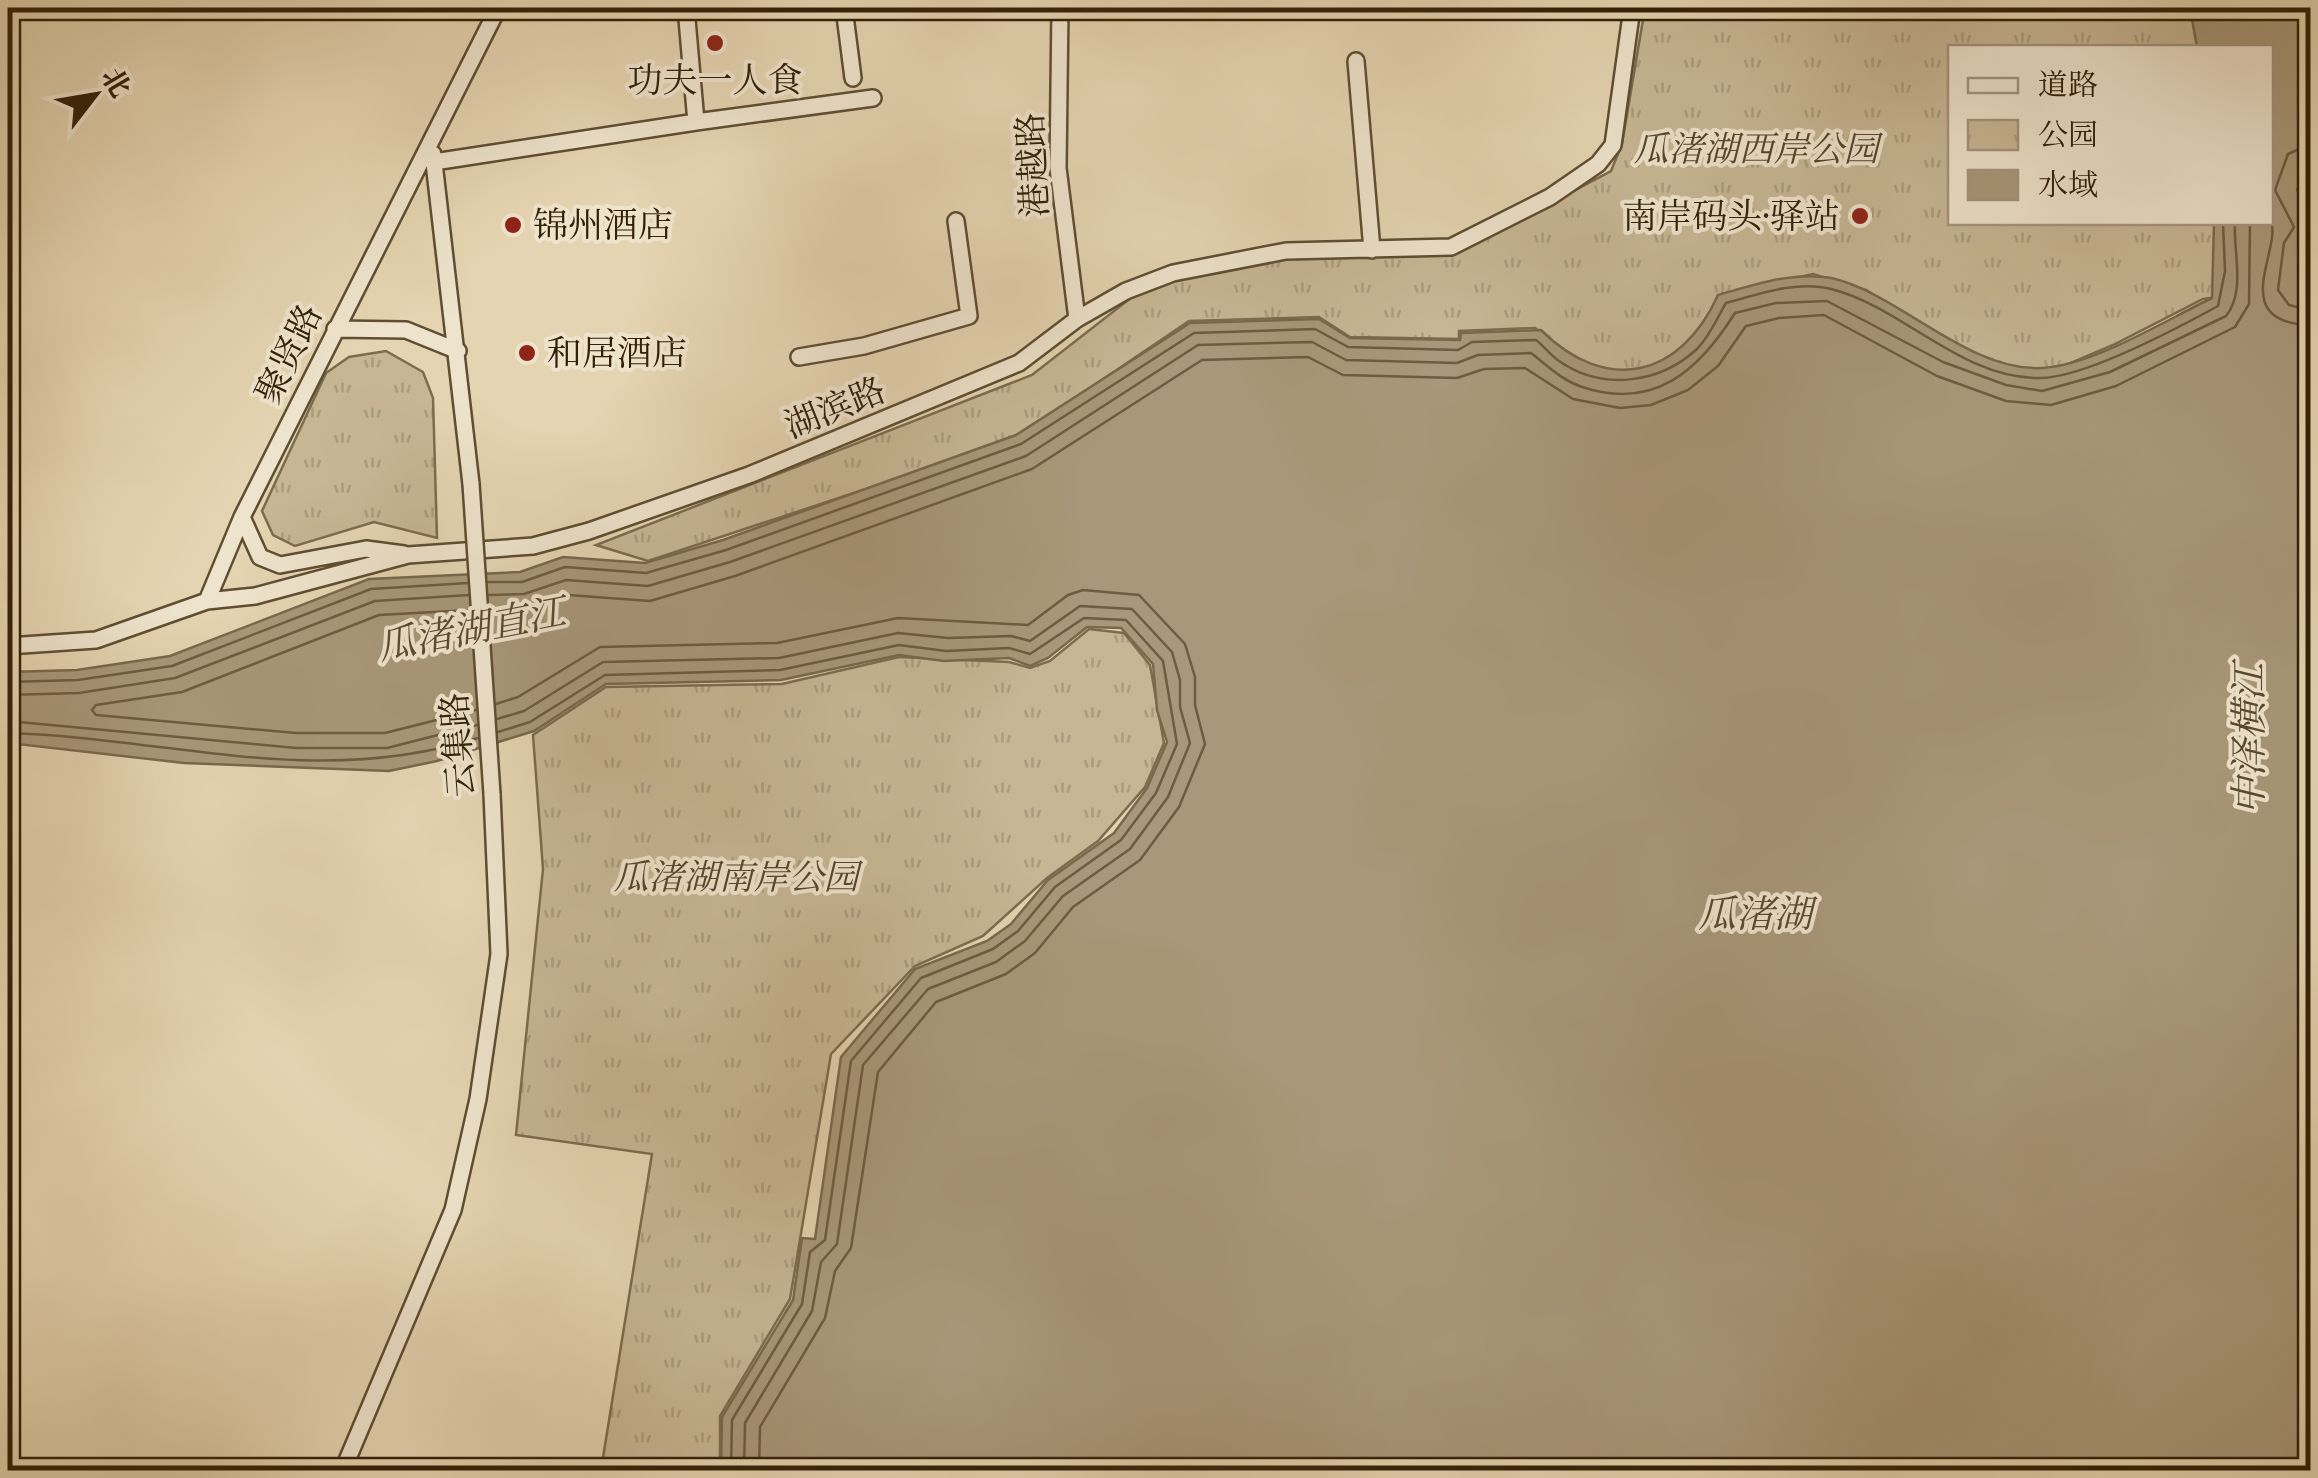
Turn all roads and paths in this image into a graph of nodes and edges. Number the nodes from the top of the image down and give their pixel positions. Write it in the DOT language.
graph roads {
  1 [pos="498,8"];
  2 [pos="686,8"];
  3 [pos="844,8"];
  4 [pos="1060,8"];
  5 [pos="1632,8"];
  6 [pos="1356,61"];
  7 [pos="852,78"];
  8 [pos="873,98"];
  9 [pos="696,122"];
  10 [pos="430,135"];
  11 [pos="434,162"];
  12 [pos="956,221"];
  13 [pos="1372,250"];
  14 [pos="1077,319"];
  15 [pos="335,329"];
  16 [pos="458,351"];
  17 [pos="799,357"];
  18 [pos="242,517"];
  19 [pos="408,555"];
  20 [pos="207,601"];
  21 [pos="8,646"];
  22 [pos="343,1470"];
  1 -- 10 [label="street"];
  2 -- 9 [label="street"];
  3 -- 7 [label="street"];
  4 -- 14 [label="street, 港越路"];
  5 -- 13 [label="street, 湖滨路"];
  6 -- 13 [label="street"];
  8 -- 9 [label="street"];
  9 -- 11 [label="street"];
  10 -- 11 [label="street, 云集路"];
  10 -- 15 [label="street, 聚贤路"];
  11 -- 16 [label="street, 云集路"];
  12 -- 17 [label="street"];
  13 -- 14 [label="street, 湖滨路"];
  14 -- 19 [label="street, 湖滨路"];
  15 -- 16 [label="street"];
  15 -- 18 [label="street, 聚贤路"];
  16 -- 22 [label="street, 云集路, bridge"];
  18 -- 19 [label="street"];
  18 -- 20 [label="street, 聚贤路"];
  19 -- 20 [label="street, 湖滨路"];
  20 -- 21 [label="street, 湖滨路"];
}
